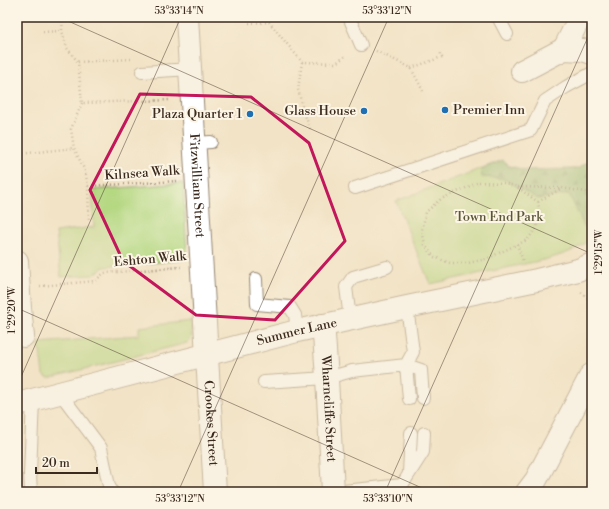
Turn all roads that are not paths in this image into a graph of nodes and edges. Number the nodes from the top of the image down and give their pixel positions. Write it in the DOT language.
graph roads {
  1 [pos="187,17"];
  2 [pos="349,17"];
  3 [pos="498,17"];
  4 [pos="580,17"];
  5 [pos="507,34"];
  6 [pos="361,45"];
  7 [pos="564,49"];
  8 [pos="592,53"];
  9 [pos="191,69"];
  10 [pos="522,71"];
  11 [pos="142,72"];
  12 [pos="592,73"];
  13 [pos="355,188"];
  14 [pos="17,262"];
  15 [pos="387,267"];
  16 [pos="587,269"];
  17 [pos="256,279"];
  18 [pos="407,307"];
  19 [pos="18,308"];
  20 [pos="350,319"];
  21 [pos="322,326"];
  22 [pos="297,331"];
  23 [pos="23,336"];
  24 [pos="207,354"];
  25 [pos="406,365"];
  26 [pos="591,375"];
  27 [pos="327,378"];
  28 [pos="264,382"];
  29 [pos="60,393"];
  30 [pos="423,398"];
  31 [pos="409,399"];
  32 [pos="25,402"];
  33 [pos="411,433"];
  34 [pos="424,433"];
  35 [pos="408,475"];
  36 [pos="31,492"];
  37 [pos="112,492"];
  38 [pos="215,492"];
  39 [pos="334,492"];
  40 [pos="527,492"];
  1 -- 9 [label="street, Fitzwilliam Street"];
  2 -- 6 [label="lane"];
  3 -- 5 [label="lane"];
  4 -- 7 [label="street"];
  7 -- 8 [label="street"];
  7 -- 10 [label="street"];
  9 -- 11 [label="lane"];
  9 -- 24 [label="street, Fitzwilliam Street"];
  12 -- 13 [label="lane"];
  14 -- 19 [label="street"];
  15 -- 20 [label="lane"];
  16 -- 18 [label="street, Summer Lane"];
  17 -- 22 [label="lane"];
  18 -- 20 [label="street, Summer Lane"];
  18 -- 25 [label="lane"];
  19 -- 23 [label="street"];
  20 -- 21 [label="street, Summer Lane"];
  21 -- 22 [label="street, Summer Lane"];
  21 -- 27 [label="street, Wharncliffe Street"];
  22 -- 24 [label="street, Summer Lane"];
  24 -- 29 [label="street, Summer Lane"];
  24 -- 38 [label="street, Crookes Street"];
  25 -- 27 [label="lane"];
  25 -- 30 [label="lane"];
  25 -- 31 [label="lane"];
  26 -- 40 [label="street"];
  27 -- 28 [label="lane"];
  27 -- 39 [label="street, Wharncliffe Street"];
  29 -- 32 [label="street, Summer Lane"];
  29 -- 37 [label="lane"];
  32 -- 36 [label="lane"];
  33 -- 35 [label="lane"];
  34 -- 35 [label="lane"];
  35 -- 39 [label="lane"];
}
